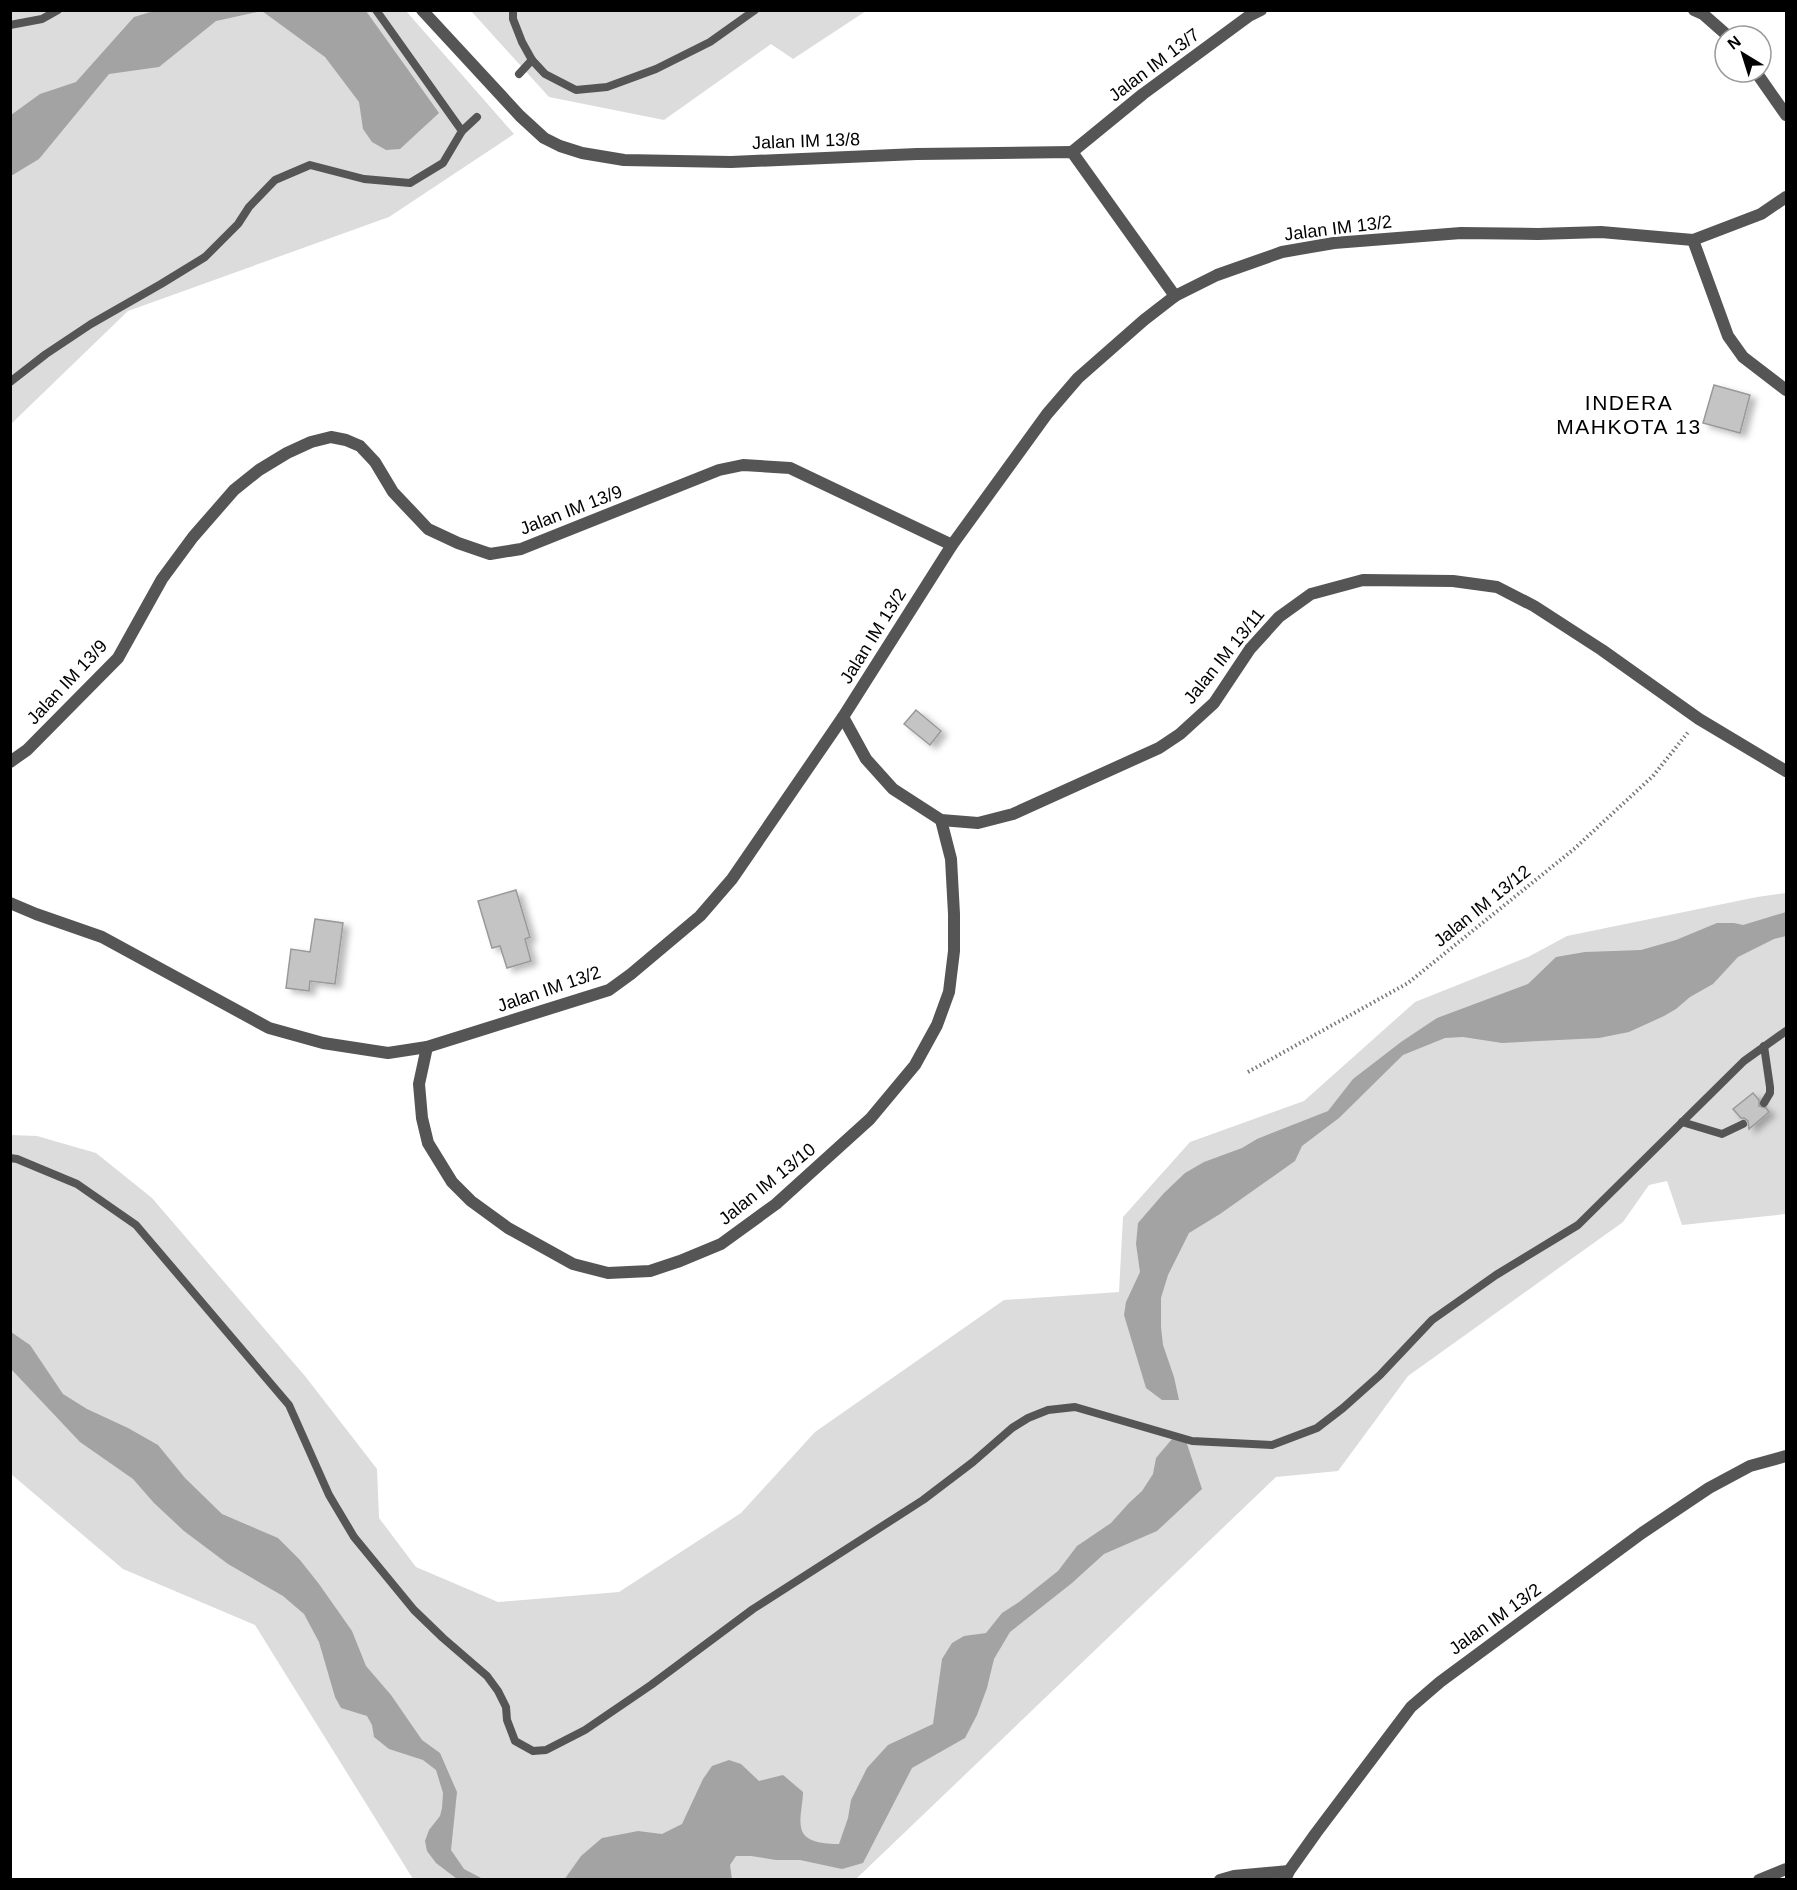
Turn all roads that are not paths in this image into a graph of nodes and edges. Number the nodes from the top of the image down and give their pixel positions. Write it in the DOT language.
graph roads {
  1 [pos="58,10"];
  2 [pos="376,10"];
  3 [pos="422,10"];
  4 [pos="513,10"];
  5 [pos="755,10"];
  6 [pos="1261,10"];
  7 [pos="1694,10"];
  8 [pos="1714,24"];
  9 [pos="10,25"];
  10 [pos="532,60"];
  11 [pos="519,74"];
  12 [pos="1764,84"];
  13 [pos="1786,115"];
  14 [pos="477,117"];
  15 [pos="462,131"];
  16 [pos="1072,152"];
  17 [pos="1786,197"];
  18 [pos="1693,240"];
  19 [pos="1175,296"];
  20 [pos="10,382"];
  21 [pos="1786,390"];
  22 [pos="952,545"];
  23 [pos="843,717"];
  24 [pos="10,762"];
  25 [pos="1786,771"];
  26 [pos="941,820"];
  27 [pos="10,903"];
  28 [pos="1786,1031"];
  29 [pos="1764,1046"];
  30 [pos="427,1047"];
  31 [pos="1764,1103"];
  32 [pos="1682,1122"];
  33 [pos="1743,1125"];
  34 [pos="10,1158"];
  35 [pos="1786,1456"];
  36 [pos="1786,1869"];
  37 [pos="1287,1875"];
  38 [pos="1220,1880"];
  39 [pos="1759,1880"];
  1 -- 9 [label="lane"];
  2 -- 15 [label="lane"];
  3 -- 16 [label="street, Jalan IM 13/8"];
  4 -- 10 [label="lane"];
  5 -- 10 [label="lane"];
  6 -- 16 [label="street, Jalan IM 13/7"];
  7 -- 8 [label="street"];
  10 -- 11 [label="lane"];
  12 -- 13 [label="street"];
  14 -- 15 [label="lane"];
  15 -- 20 [label="lane"];
  16 -- 19 [label="street"];
  17 -- 18 [label="street, Jalan IM 13/2"];
  18 -- 19 [label="street, Jalan IM 13/2"];
  18 -- 21 [label="street"];
  19 -- 22 [label="street, Jalan IM 13/2"];
  22 -- 23 [label="street, Jalan IM 13/2"];
  22 -- 24 [label="street, Jalan IM 13/9"];
  23 -- 26 [label="street, Jalan IM 13/11"];
  23 -- 30 [label="street, Jalan IM 13/2"];
  25 -- 26 [label="street, Jalan IM 13/11"];
  26 -- 30 [label="street, Jalan IM 13/10"];
  27 -- 30 [label="street, Jalan IM 13/2"];
  28 -- 29 [label="lane"];
  29 -- 31 [label="lane"];
  29 -- 32 [label="lane"];
  32 -- 33 [label="lane"];
  32 -- 34 [label="lane"];
  35 -- 37 [label="street, Jalan IM 13/2"];
  36 -- 39 [label="street"];
  37 -- 38 [label="street"];
}
